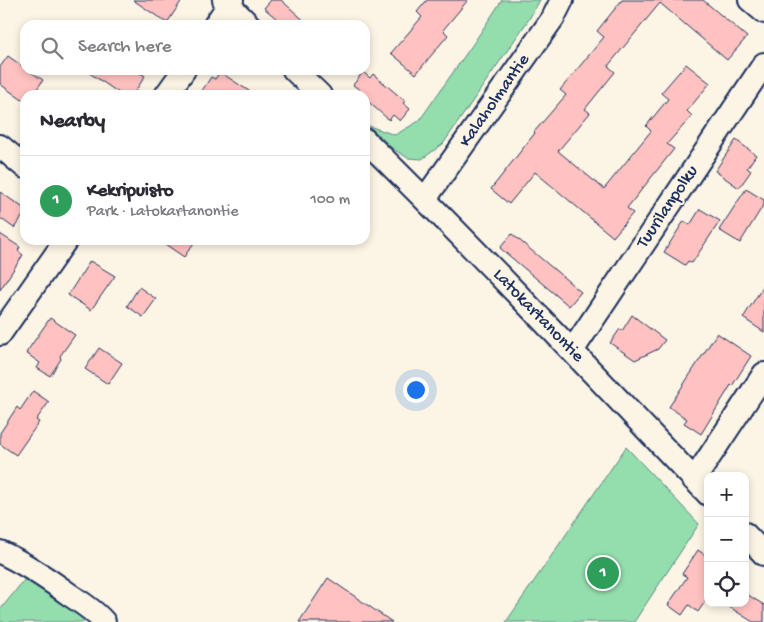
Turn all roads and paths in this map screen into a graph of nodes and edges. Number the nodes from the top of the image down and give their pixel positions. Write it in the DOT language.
graph roads {
  1 [pos="562,0"];
  2 [pos="750,0"];
  3 [pos="228,2"];
  4 [pos="764,12"];
  5 [pos="218,20"];
  6 [pos="244,20"];
  7 [pos="764,64"];
  8 [pos="180,75"];
  9 [pos="299,75"];
  10 [pos="170,90"];
  11 [pos="315,90"];
  12 [pos="370,145"];
  13 [pos="0,146"];
  14 [pos="20,164"];
  15 [pos="425,200"];
  16 [pos="62,245"];
  17 [pos="0,334"];
  18 [pos="572,350"];
  19 [pos="764,374"];
  20 [pos="701,487"];
  21 [pos="749,538"];
  22 [pos="0,552"];
  23 [pos="764,554"];
  24 [pos="104,622"];
  1 -- 15 [label="street, Kalaholmantie"];
  2 -- 4 [label="street"];
  3 -- 5 [label="street"];
  3 -- 6 [label="street"];
  7 -- 18 [label="street, Tuurilanpolku"];
  8 -- 10 [label="street"];
  9 -- 11 [label="street"];
  12 -- 15 [label="street, Latokartanontie"];
  13 -- 14 [label="street"];
  15 -- 18 [label="street, Latokartanontie"];
  16 -- 17 [label="street"];
  18 -- 20 [label="street, Latokartanontie"];
  19 -- 20 [label="street"];
  21 -- 23 [label="street"];
  22 -- 24 [label="street"];
}
